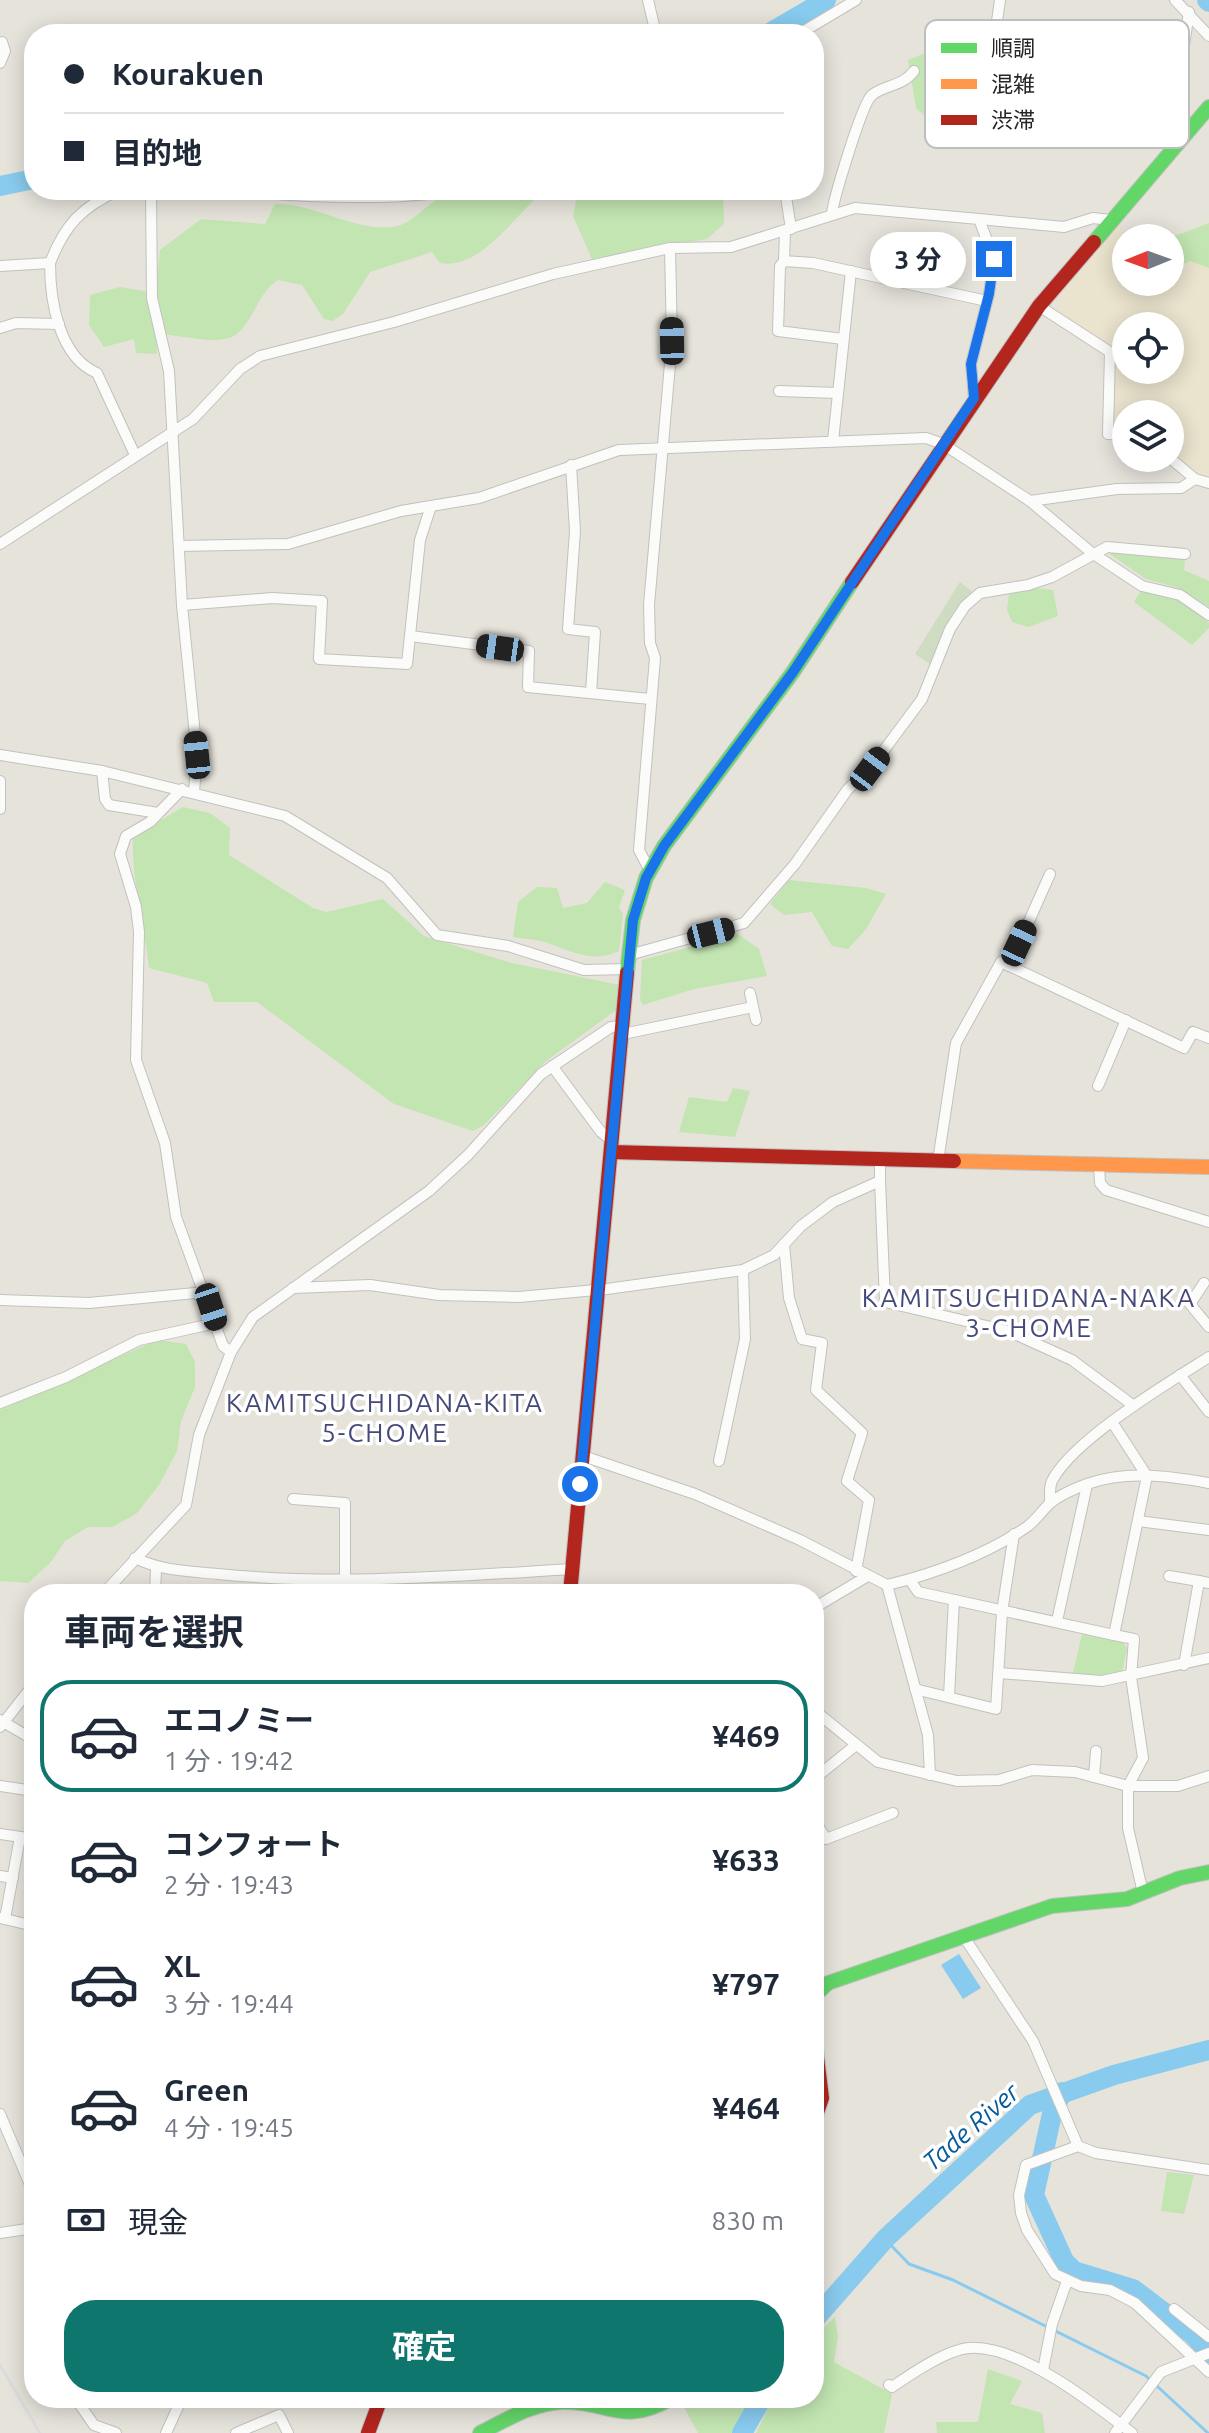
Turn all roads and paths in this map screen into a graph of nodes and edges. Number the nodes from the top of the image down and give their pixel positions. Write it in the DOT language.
graph roads {
  1 [pos="648,0"];
  2 [pos="856,0"];
  3 [pos="1000,0"];
  4 [pos="1175,0"];
  5 [pos="1189,12"];
  6 [pos="997,20"];
  7 [pos="1188,20"];
  8 [pos="654,24"];
  9 [pos="816,24"];
  10 [pos="1209,36"];
  11 [pos="2,42"];
  12 [pos="0,63"];
  13 [pos="914,71"];
  14 [pos="1209,107"];
  15 [pos="1189,126"];
  16 [pos="1169,148"];
  17 [pos="98,200"];
  18 [pos="151,200"];
  19 [pos="786,200"];
  20 [pos="832,213"];
  21 [pos="979,219"];
  22 [pos="1111,220"];
  23 [pos="788,230"];
  24 [pos="670,248"];
  25 [pos="784,261"];
  26 [pos="50,263"];
  27 [pos="0,266"];
  28 [pos="851,271"];
  29 [pos="987,301"];
  30 [pos="1039,306"];
  31 [pos="59,324"];
  32 [pos="0,328"];
  33 [pos="843,339"];
  34 [pos="779,391"];
  35 [pos="838,393"];
  36 [pos="974,398"];
  37 [pos="171,433"];
  38 [pos="1112,434"];
  39 [pos="833,441"];
  40 [pos="943,444"];
  41 [pos="664,448"];
  42 [pos="135,455"];
  43 [pos="571,465"];
  44 [pos="1184,470"];
  45 [pos="1195,479"];
  46 [pos="1209,483"];
  47 [pos="1030,501"];
  48 [pos="431,506"];
  49 [pos="0,544"];
  50 [pos="179,546"];
  51 [pos="1092,553"];
  52 [pos="1185,554"];
  53 [pos="182,605"];
  54 [pos="1209,615"];
  55 [pos="410,636"];
  56 [pos="591,693"];
  57 [pos="650,699"];
  58 [pos="0,755"];
  59 [pos="102,771"];
  60 [pos="0,781"];
  61 [pos="182,789"];
  62 [pos="194,792"];
  63 [pos="0,809"];
  64 [pos="158,813"];
  65 [pos="650,871"];
  66 [pos="1050,874"];
  67 [pos="629,962"];
  68 [pos="1009,966"];
  69 [pos="750,993"];
  70 [pos="753,1007"];
  71 [pos="756,1020"];
  72 [pos="1126,1020"];
  73 [pos="623,1030"];
  74 [pos="1209,1038"];
  75 [pos="552,1066"];
  76 [pos="1098,1086"];
  77 [pos="612,1146"];
  78 [pos="880,1161"];
  79 [pos="938,1161"];
  80 [pos="1099,1165"];
  81 [pos="1209,1167"];
  82 [pos="880,1181"];
  83 [pos="1209,1222"];
  84 [pos="784,1244"];
  85 [pos="743,1270"];
  86 [pos="1204,1283"];
  87 [pos="291,1288"];
  88 [pos="599,1290"];
  89 [pos="206,1292"];
  90 [pos="0,1300"];
  91 [pos="216,1323"];
  92 [pos="1209,1327"];
  93 [pos="231,1352"];
  94 [pos="1209,1357"];
  95 [pos="1180,1375"];
  96 [pos="0,1403"];
  97 [pos="1134,1406"];
  98 [pos="1209,1412"];
  99 [pos="1112,1422"];
  100 [pos="583,1456"];
  101 [pos="719,1461"];
  102 [pos="1147,1476"];
  103 [pos="1209,1483"];
  104 [pos="1087,1485"];
  105 [pos="293,1499"];
  106 [pos="1050,1503"];
  107 [pos="1138,1521"];
  108 [pos="1209,1530"];
  109 [pos="1014,1534"];
  110 [pos="135,1558"];
  111 [pos="156,1569"];
  112 [pos="573,1569"];
  113 [pos="861,1574"];
  114 [pos="1169,1576"];
  115 [pos="910,1580"];
  116 [pos="345,1581"];
  117 [pos="1204,1582"];
  118 [pos="112,1584"];
  119 [pos="155,1584"];
  120 [pos="571,1584"];
  121 [pos="887,1585"];
  122 [pos="954,1600"];
  123 [pos="824,1601"];
  124 [pos="1002,1612"];
  125 [pos="1057,1621"];
  126 [pos="1114,1635"];
  127 [pos="1209,1658"];
  128 [pos="1184,1665"];
  129 [pos="999,1673"];
  130 [pos="1131,1677"];
  131 [pos="915,1689"];
  132 [pos="24,1696"];
  133 [pos="949,1696"];
  134 [pos="824,1718"];
  135 [pos="1,1723"];
  136 [pos="24,1735"];
  137 [pos="856,1745"];
  138 [pos="1096,1751"];
  139 [pos="824,1771"];
  140 [pos="930,1775"];
  141 [pos="1209,1776"];
  142 [pos="1094,1777"];
  143 [pos="0,1786"];
  144 [pos="1128,1786"];
  145 [pos="24,1790"];
  146 [pos="893,1813"];
  147 [pos="0,1834"];
  148 [pos="824,1836"];
  149 [pos="20,1837"];
  150 [pos="24,1838"];
  151 [pos="1209,1872"];
  152 [pos="0,1876"];
  153 [pos="13,1878"];
  154 [pos="1143,1893"];
  155 [pos="2,1919"];
  156 [pos="24,1924"];
  157 [pos="964,1937"];
  158 [pos="824,1986"];
  159 [pos="0,2114"];
  160 [pos="1078,2146"];
  161 [pos="24,2170"];
  162 [pos="1209,2170"];
  163 [pos="24,2229"];
  164 [pos="0,2233"];
  165 [pos="1067,2281"];
  166 [pos="1174,2309"];
  167 [pos="1209,2337"];
  168 [pos="1209,2353"];
  169 [pos="1193,2358"];
  170 [pos="1043,2370"];
  171 [pos="1209,2372"];
  172 [pos="889,2385"];
  173 [pos="82,2408"];
  174 [pos="177,2408"];
  175 [pos="377,2408"];
  176 [pos="538,2408"];
  177 [pos="594,2408"];
  178 [pos="655,2408"];
  179 [pos="1117,2428"];
  180 [pos="252,2431"];
  181 [pos="116,2433"];
  182 [pos="166,2433"];
  183 [pos="236,2433"];
  184 [pos="288,2433"];
  185 [pos="368,2433"];
  186 [pos="480,2433"];
  187 [pos="1132,2433"];
  1 -- 8 [label="street"];
  2 -- 9 [label="street"];
  3 -- 6 [label="street"];
  4 -- 5 [label="street"];
  5 -- 7 [label="street"];
  5 -- 10 [label="street"];
  11 -- 12 [label="street"];
  13 -- 20 [label="street"];
  14 -- 15 [label="street"];
  16 -- 22 [label="street"];
  17 -- 26 [label="street"];
  18 -- 37 [label="street"];
  19 -- 23 [label="street"];
  20 -- 21 [label="street"];
  20 -- 23 [label="street"];
  21 -- 22 [label="street"];
  21 -- 29 [label="street"];
  22 -- 30 [label="street"];
  23 -- 24 [label="street"];
  23 -- 25 [label="street"];
  24 -- 37 [label="street"];
  24 -- 41 [label="street"];
  25 -- 28 [label="street"];
  25 -- 33 [label="street"];
  26 -- 27 [label="street"];
  26 -- 31 [label="street"];
  28 -- 29 [label="street"];
  28 -- 33 [label="street"];
  29 -- 36 [label="street"];
  30 -- 36 [label="street"];
  30 -- 38 [label="street"];
  31 -- 32 [label="street"];
  31 -- 42 [label="street"];
  33 -- 35 [label="street"];
  34 -- 35 [label="street"];
  35 -- 39 [label="street"];
  36 -- 40 [label="street"];
  37 -- 42 [label="street"];
  37 -- 50 [label="street"];
  39 -- 40 [label="street"];
  39 -- 41 [label="street"];
  40 -- 47 [label="street"];
  40 -- 65 [label="street"];
  41 -- 43 [label="street"];
  41 -- 57 [label="street"];
  42 -- 49 [label="street"];
  43 -- 48 [label="street"];
  43 -- 56 [label="street"];
  44 -- 45 [label="street"];
  45 -- 46 [label="street"];
  45 -- 47 [label="street"];
  47 -- 51 [label="street"];
  48 -- 50 [label="street"];
  48 -- 55 [label="street"];
  50 -- 53 [label="street"];
  51 -- 52 [label="street"];
  51 -- 54 [label="street"];
  51 -- 67 [label="street"];
  53 -- 55 [label="street"];
  53 -- 62 [label="street"];
  55 -- 56 [label="street"];
  56 -- 57 [label="street"];
  57 -- 65 [label="street"];
  58 -- 59 [label="street"];
  59 -- 61 [label="street"];
  59 -- 64 [label="street"];
  60 -- 63 [label="street"];
  61 -- 62 [label="street"];
  61 -- 64 [label="street"];
  62 -- 67 [label="street"];
  64 -- 89 [label="street"];
  65 -- 67 [label="street"];
  66 -- 68 [label="street"];
  67 -- 73 [label="street"];
  68 -- 72 [label="street"];
  68 -- 79 [label="street"];
  69 -- 70 [label="street"];
  70 -- 71 [label="street"];
  70 -- 73 [label="street"];
  72 -- 74 [label="street"];
  72 -- 76 [label="street"];
  73 -- 75 [label="street"];
  73 -- 77 [label="street"];
  75 -- 77 [label="street"];
  75 -- 87 [label="street"];
  77 -- 78 [label="street"];
  77 -- 88 [label="street"];
  78 -- 79 [label="street"];
  78 -- 82 [label="street"];
  79 -- 80 [label="street"];
  80 -- 81 [label="street"];
  80 -- 83 [label="street"];
  82 -- 84 [label="street"];
  82 -- 97 [label="street"];
  84 -- 85 [label="street"];
  84 -- 113 [label="street"];
  85 -- 88 [label="street"];
  85 -- 101 [label="street"];
  86 -- 92 [label="street"];
  87 -- 88 [label="street"];
  87 -- 93 [label="street"];
  88 -- 100 [label="street"];
  89 -- 90 [label="street"];
  89 -- 91 [label="street"];
  91 -- 93 [label="street"];
  91 -- 96 [label="street"];
  93 -- 110 [label="street"];
  94 -- 95 [label="street"];
  95 -- 97 [label="street"];
  95 -- 98 [label="street"];
  97 -- 99 [label="street"];
  99 -- 102 [label="street"];
  99 -- 106 [label="street"];
  100 -- 112 [label="street"];
  100 -- 113 [label="street"];
  102 -- 103 [label="street"];
  102 -- 104 [label="street"];
  102 -- 107 [label="street"];
  104 -- 106 [label="street"];
  104 -- 125 [label="street"];
  105 -- 116 [label="street"];
  106 -- 109 [label="street"];
  107 -- 108 [label="street"];
  107 -- 126 [label="street"];
  109 -- 115 [label="street"];
  109 -- 124 [label="street"];
  110 -- 111 [label="street"];
  110 -- 118 [label="street"];
  111 -- 116 [label="street"];
  111 -- 119 [label="street"];
  112 -- 116 [label="street"];
  112 -- 120 [label="street"];
  113 -- 121 [label="street"];
  113 -- 123 [label="street"];
  114 -- 117 [label="street"];
  115 -- 121 [label="street"];
  115 -- 122 [label="street"];
  117 -- 128 [label="street"];
  121 -- 131 [label="street"];
  122 -- 124 [label="street"];
  122 -- 133 [label="street"];
  124 -- 125 [label="street"];
  124 -- 129 [label="street"];
  125 -- 126 [label="street"];
  126 -- 130 [label="street"];
  127 -- 128 [label="street"];
  128 -- 130 [label="street"];
  129 -- 130 [label="street"];
  129 -- 133 [label="street"];
  130 -- 144 [label="street"];
  131 -- 133 [label="street"];
  131 -- 140 [label="street"];
  132 -- 135 [label="street"];
  134 -- 137 [label="street"];
  135 -- 136 [label="street"];
  137 -- 139 [label="street"];
  137 -- 140 [label="street"];
  138 -- 142 [label="street"];
  140 -- 142 [label="street"];
  141 -- 144 [label="street"];
  142 -- 144 [label="street"];
  143 -- 145 [label="street"];
  144 -- 154 [label="street"];
  146 -- 148 [label="street"];
  147 -- 149 [label="street"];
  149 -- 150 [label="street"];
  149 -- 153 [label="street"];
  151 -- 154 [label="street"];
  152 -- 153 [label="street"];
  153 -- 155 [label="street"];
  154 -- 157 [label="street"];
  155 -- 156 [label="street"];
  157 -- 158 [label="street"];
  157 -- 160 [label="street"];
  159 -- 161 [label="street"];
  160 -- 162 [label="street"];
  160 -- 165 [label="street"];
  163 -- 164 [label="street"];
  165 -- 169 [label="street"];
  165 -- 170 [label="street"];
  166 -- 167 [label="street"];
  168 -- 169 [label="street"];
  169 -- 171 [label="street"];
  169 -- 179 [label="street"];
  170 -- 172 [label="street"];
  170 -- 179 [label="street"];
  173 -- 181 [label="street"];
  174 -- 182 [label="street"];
  175 -- 185 [label="street"];
  176 -- 186 [label="street"];
  177 -- 178 [label="street"];
  179 -- 187 [label="street"];
  180 -- 183 [label="street"];
  180 -- 184 [label="street"];
}
